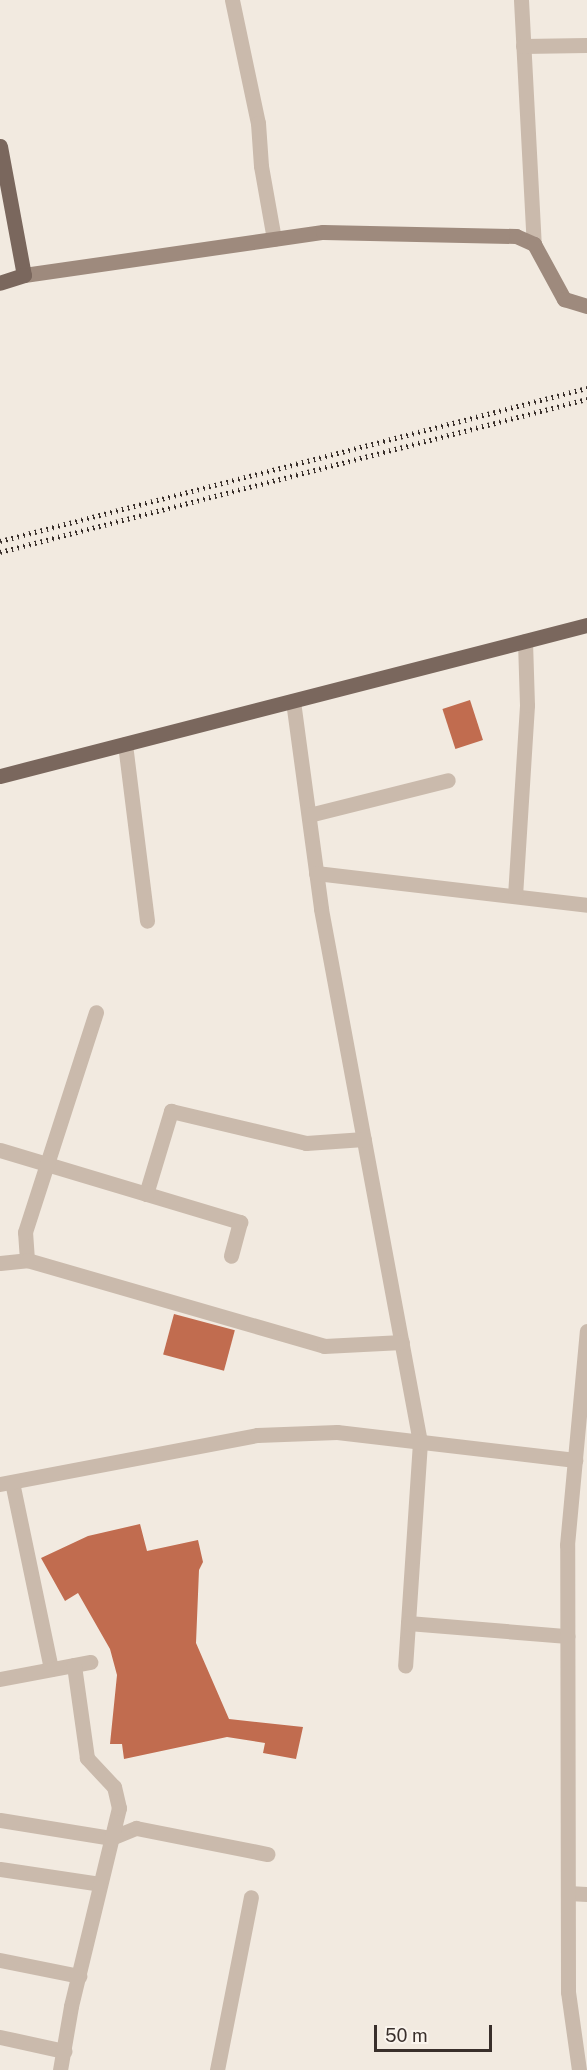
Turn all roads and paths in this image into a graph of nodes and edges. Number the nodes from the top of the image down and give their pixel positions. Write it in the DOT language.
graph roads {
  1 [pos="232,0"];
  2 [pos="521,0"];
  3 [pos="587,45"];
  4 [pos="523,46"];
  5 [pos="0,146"];
  6 [pos="274,239"];
  7 [pos="534,244"];
  8 [pos="24,275"];
  9 [pos="0,283"];
  10 [pos="587,306"];
  11 [pos="587,626"];
  12 [pos="525,641"];
  13 [pos="293,701"];
  14 [pos="125,744"];
  15 [pos="0,776"];
  16 [pos="448,780"];
  17 [pos="309,815"];
  18 [pos="316,873"];
  19 [pos="515,896"];
  20 [pos="587,905"];
  21 [pos="147,921"];
  22 [pos="96,1012"];
  23 [pos="364,1139"];
  24 [pos="0,1150"];
  25 [pos="47,1164"];
  26 [pos="146,1194"];
  27 [pos="231,1256"];
  28 [pos="27,1260"];
  29 [pos="0,1263"];
  30 [pos="587,1331"];
  31 [pos="402,1342"];
  32 [pos="586,1353"];
  33 [pos="583,1427"];
  34 [pos="420,1442"];
  35 [pos="575,1460"];
  36 [pos="6,1483"];
  37 [pos="580,1493"];
  38 [pos="408,1623"];
  39 [pos="567,1636"];
  40 [pos="90,1662"];
  41 [pos="74,1665"];
  42 [pos="405,1665"];
  43 [pos="51,1670"];
  44 [pos="0,1679"];
  45 [pos="0,1820"];
  46 [pos="111,1838"];
  47 [pos="267,1854"];
  48 [pos="0,1869"];
  49 [pos="100,1884"];
  50 [pos="567,1893"];
  51 [pos="587,1894"];
  52 [pos="251,1897"];
  53 [pos="0,1960"];
  54 [pos="79,1976"];
  55 [pos="0,2037"];
  56 [pos="64,2050"];
  57 [pos="60,2070"];
  58 [pos="217,2070"];
  59 [pos="579,2070"];
  1 -- 6 [label="street"];
  2 -- 4 [label="street"];
  3 -- 4 [label="street"];
  4 -- 7 [label="street"];
  5 -- 8 [label="main road"];
  6 -- 7 [label="main road"];
  6 -- 8 [label="main road"];
  7 -- 10 [label="main road"];
  8 -- 9 [label="main road"];
  11 -- 12 [label="main road"];
  12 -- 13 [label="main road"];
  12 -- 19 [label="street"];
  13 -- 14 [label="main road"];
  13 -- 17 [label="street"];
  14 -- 15 [label="main road"];
  14 -- 21 [label="street"];
  16 -- 17 [label="street"];
  17 -- 18 [label="street"];
  18 -- 19 [label="street"];
  18 -- 23 [label="street"];
  19 -- 20 [label="street"];
  22 -- 25 [label="street"];
  23 -- 26 [label="street"];
  23 -- 31 [label="street"];
  24 -- 25 [label="street"];
  25 -- 26 [label="street"];
  25 -- 28 [label="street"];
  26 -- 27 [label="street"];
  28 -- 29 [label="street"];
  28 -- 31 [label="street"];
  30 -- 32 [label="street"];
  31 -- 34 [label="street"];
  32 -- 33 [label="street"];
  33 -- 35 [label="street"];
  34 -- 35 [label="street"];
  34 -- 36 [label="street"];
  34 -- 38 [label="street"];
  35 -- 37 [label="street"];
  36 -- 43 [label="street"];
  37 -- 39 [label="street"];
  38 -- 39 [label="street"];
  38 -- 42 [label="street"];
  39 -- 50 [label="street"];
  40 -- 41 [label="street"];
  41 -- 43 [label="street"];
  41 -- 46 [label="street"];
  43 -- 44 [label="street"];
  45 -- 46 [label="street"];
  46 -- 47 [label="street"];
  46 -- 49 [label="street"];
  48 -- 49 [label="street"];
  49 -- 54 [label="street"];
  50 -- 51 [label="street"];
  50 -- 59 [label="street"];
  52 -- 58 [label="street"];
  53 -- 54 [label="street"];
  54 -- 56 [label="street"];
  55 -- 56 [label="street"];
  56 -- 57 [label="street"];
}
